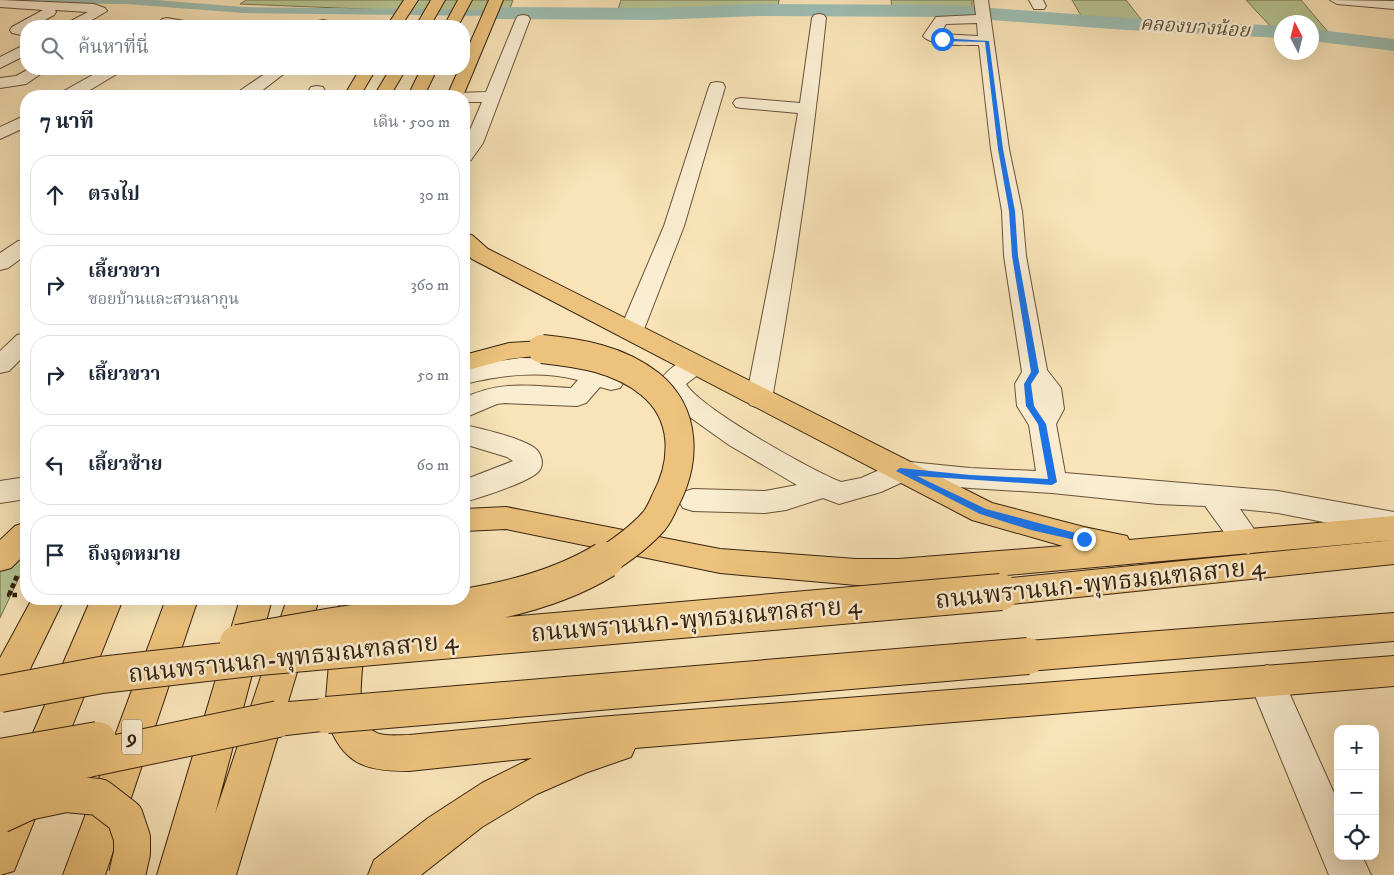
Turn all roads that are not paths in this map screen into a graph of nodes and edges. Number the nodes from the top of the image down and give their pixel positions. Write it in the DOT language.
graph roads {
  1 [pos="411,0"];
  2 [pos="438,0"];
  3 [pos="465,0"];
  4 [pos="496,0"];
  5 [pos="1337,0"];
  6 [pos="1394,5"];
  7 [pos="5,8"];
  8 [pos="982,10"];
  9 [pos="49,12"];
  10 [pos="819,18"];
  11 [pos="523,19"];
  12 [pos="35,20"];
  13 [pos="83,20"];
  14 [pos="398,20"];
  15 [pos="426,20"];
  16 [pos="454,20"];
  17 [pos="987,48"];
  18 [pos="932,51"];
  19 [pos="20,54"];
  20 [pos="470,59"];
  21 [pos="20,63"];
  22 [pos="1,65"];
  23 [pos="30,75"];
  24 [pos="104,75"];
  25 [pos="274,75"];
  26 [pos="364,75"];
  27 [pos="394,75"];
  28 [pos="426,75"];
  29 [pos="463,75"];
  30 [pos="0,83"];
  31 [pos="718,87"];
  32 [pos="78,90"];
  33 [pos="252,90"];
  34 [pos="356,90"];
  35 [pos="386,90"];
  36 [pos="419,90"];
  37 [pos="457,90"];
  38 [pos="470,97"];
  39 [pos="492,97"];
  40 [pos="742,103"];
  41 [pos="808,109"];
  42 [pos="20,123"];
  43 [pos="0,134"];
  44 [pos="470,148"];
  45 [pos="470,245"];
  46 [pos="20,250"];
  47 [pos="0,264"];
  48 [pos="631,332"];
  49 [pos="20,346"];
  50 [pos="470,361"];
  51 [pos="0,365"];
  52 [pos="694,365"];
  53 [pos="470,374"];
  54 [pos="759,399"];
  55 [pos="470,406"];
  56 [pos="470,436"];
  57 [pos="900,471"];
  58 [pos="1052,482"];
  59 [pos="824,487"];
  60 [pos="470,488"];
  61 [pos="20,489"];
  62 [pos="0,492"];
  63 [pos="1213,495"];
  64 [pos="693,500"];
  65 [pos="470,519"];
  66 [pos="1394,524"];
  67 [pos="1394,528"];
  68 [pos="20,540"];
  69 [pos="1248,542"];
  70 [pos="1186,548"];
  71 [pos="1394,552"];
  72 [pos="0,559"];
  73 [pos="24,605"];
  74 [pos="105,605"];
  75 [pos="180,605"];
  76 [pos="254,605"];
  77 [pos="302,605"];
  78 [pos="354,605"];
  79 [pos="1394,627"];
  80 [pos="1394,671"];
  81 [pos="100,675"];
  82 [pos="1267,681"];
  83 [pos="0,693"];
  84 [pos="278,719"];
  85 [pos="684,728"];
  86 [pos="0,757"];
  87 [pos="88,759"];
  88 [pos="0,774"];
  89 [pos="0,780"];
  90 [pos="0,815"];
  91 [pos="1334,840"];
  92 [pos="0,857"];
  93 [pos="1343,860"];
  94 [pos="84,875"];
  95 [pos="127,875"];
  96 [pos="178,875"];
  97 [pos="215,875"];
  98 [pos="389,875"];
  99 [pos="1350,875"];
  1 -- 14 [label="main road"];
  2 -- 15 [label="main road"];
  3 -- 16 [label="main road"];
  4 -- 20 [label="main road"];
  5 -- 6 [label="street"];
  7 -- 13 [label="street"];
  8 -- 17 [label="street"];
  8 -- 17 [label="street"];
  9 -- 12 [label="street"];
  10 -- 41 [label="street"];
  11 -- 39 [label="street"];
  17 -- 18 [label="street"];
  17 -- 58 [label="street"];
  19 -- 22 [label="street"];
  21 -- 22 [label="street"];
  23 -- 30 [label="street"];
  24 -- 32 [label="street"];
  25 -- 33 [label="street"];
  26 -- 34 [label="main road"];
  27 -- 35 [label="main road"];
  28 -- 36 [label="main road"];
  29 -- 37 [label="main road"];
  31 -- 48 [label="street"];
  38 -- 39 [label="street"];
  39 -- 44 [label="street"];
  40 -- 41 [label="street"];
  41 -- 54 [label="street"];
  42 -- 43 [label="street"];
  45 -- 48 [label="main road"];
  46 -- 47 [label="street"];
  48 -- 52 [label="main road"];
  49 -- 51 [label="street"];
  50 -- 81 [label="main road, bridge"];
  52 -- 54 [label="main road"];
  52 -- 59 [label="street"];
  53 -- 55 [label="street"];
  54 -- 57 [label="main road"];
  56 -- 60 [label="street"];
  57 -- 58 [label="street"];
  57 -- 59 [label="street"];
  57 -- 70 [label="main road"];
  58 -- 63 [label="street"];
  59 -- 64 [label="street"];
  61 -- 62 [label="street"];
  63 -- 66 [label="street"];
  63 -- 69 [label="street"];
  65 -- 70 [label="main road"];
  67 -- 69 [label="main road"];
  68 -- 72 [label="main road"];
  69 -- 70 [label="main road"];
  71 -- 81 [label="main road, ถนนพรานนก-พุทธมณฑลสาย 4, bridge"];
  73 -- 83 [label="main road"];
  74 -- 92 [label="main road"];
  75 -- 94 [label="main road, 9"];
  76 -- 96 [label="main road"];
  77 -- 97 [label="main road"];
  78 -- 85 [label="main road"];
  79 -- 84 [label="main road, bridge"];
  80 -- 82 [label="main road"];
  81 -- 83 [label="main road, ถนนพรานนก-พุทธมณฑลสาย 4, bridge"];
  82 -- 85 [label="main road"];
  82 -- 91 [label="street"];
  84 -- 86 [label="main road, bridge"];
  84 -- 87 [label="main road, bridge"];
  85 -- 98 [label="main road"];
  87 -- 88 [label="main road, bridge"];
  87 -- 89 [label="main road, bridge"];
  90 -- 95 [label="main road, bridge"];
  93 -- 99 [label="street"];
}
